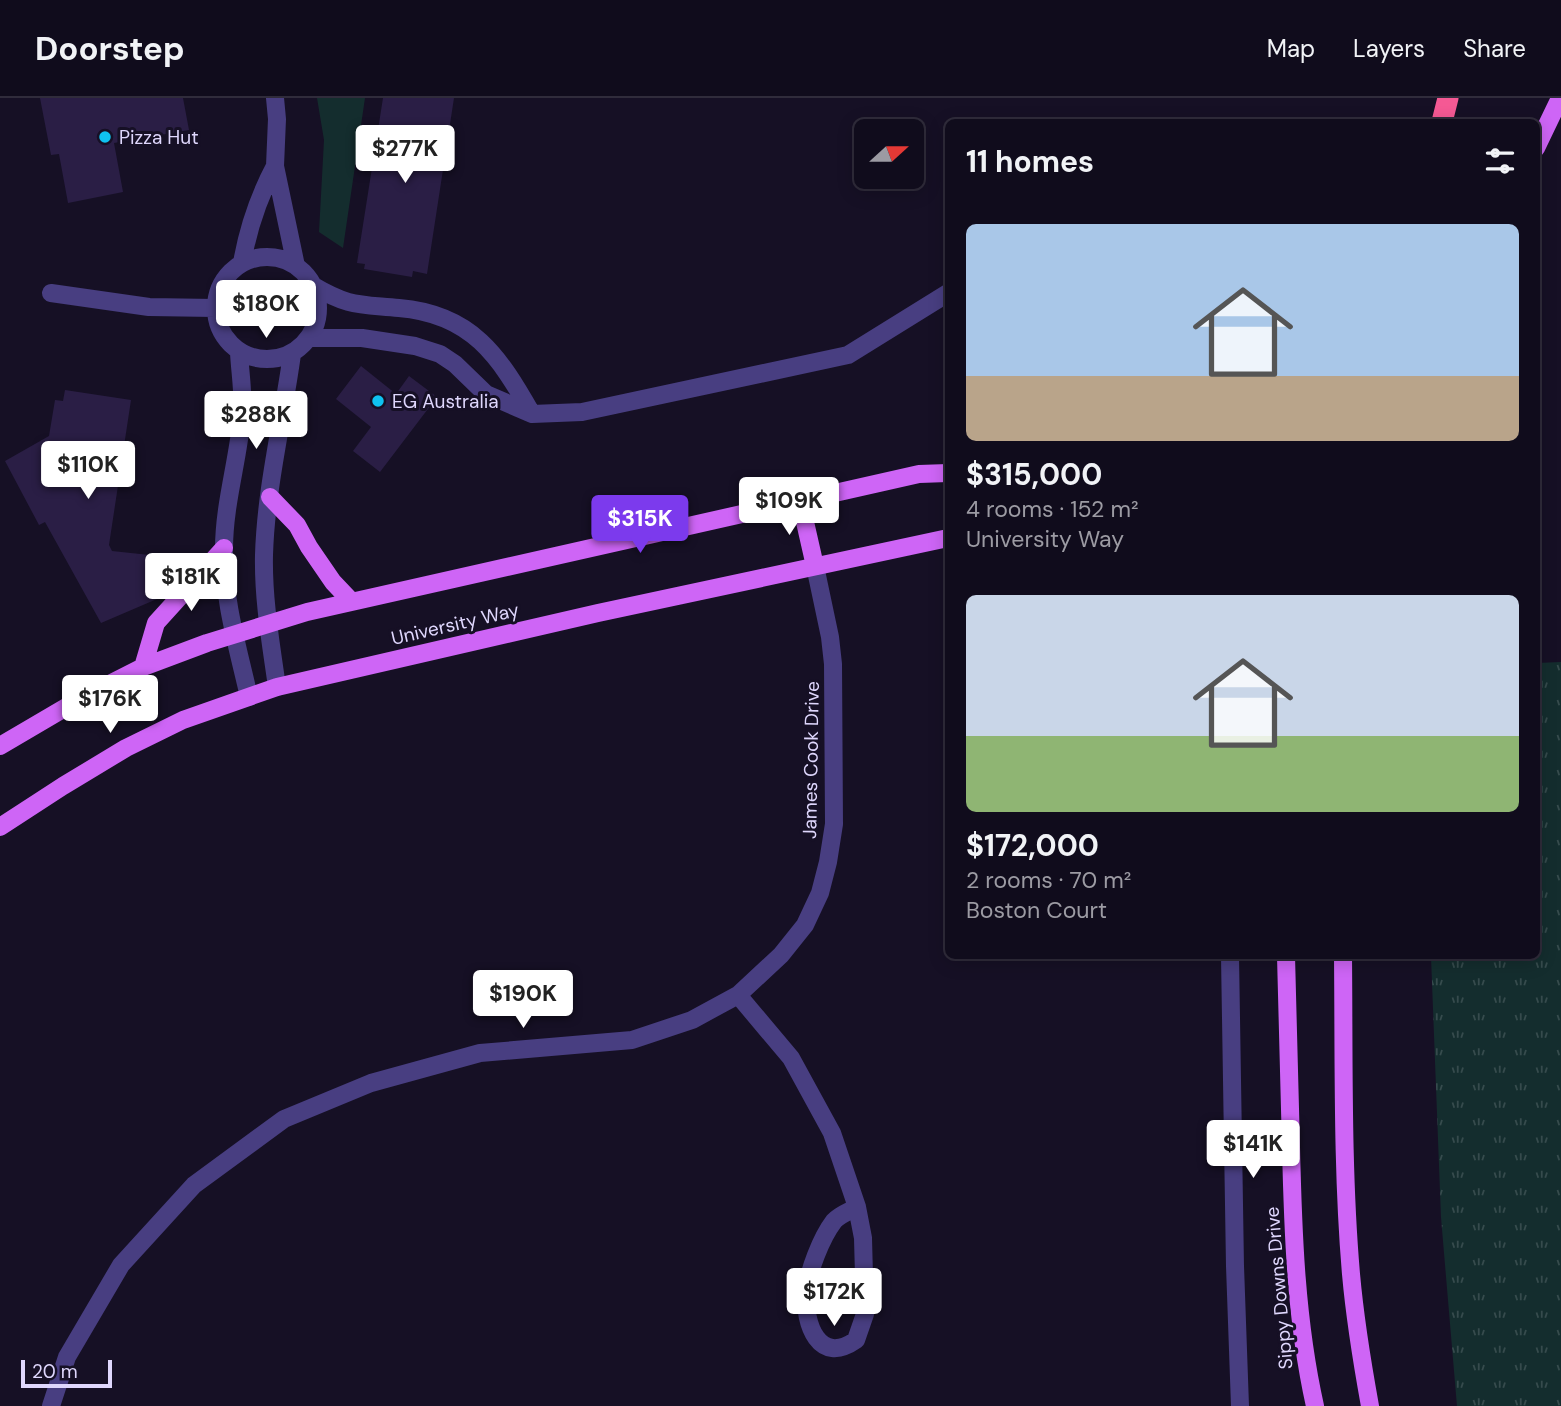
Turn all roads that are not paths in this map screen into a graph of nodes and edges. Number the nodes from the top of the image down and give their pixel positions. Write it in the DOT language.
graph roads {
  1 [pos="275,98"];
  2 [pos="1448,98"];
  3 [pos="1457,98"];
  4 [pos="1560,98"];
  5 [pos="1444,119"];
  6 [pos="1445,119"];
  7 [pos="1540,140"];
  8 [pos="275,166"];
  9 [pos="242,263"];
  10 [pos="296,266"];
  11 [pos="312,285"];
  12 [pos="51,293"];
  13 [pos="945,295"];
  14 [pos="215,308"];
  15 [pos="309,338"];
  16 [pos="239,352"];
  17 [pos="292,354"];
  18 [pos="532,414"];
  19 [pos="945,470"];
  20 [pos="270,497"];
  21 [pos="800,500"];
  22 [pos="945,539"];
  23 [pos="224,548"];
  24 [pos="816,566"];
  25 [pos="351,601"];
  26 [pos="268,624"];
  27 [pos="234,634"];
  28 [pos="143,667"];
  29 [pos="277,687"];
  30 [pos="249,696"];
  31 [pos="0,746"];
  32 [pos="0,827"];
  33 [pos="1230,959"];
  34 [pos="1286,959"];
  35 [pos="1343,959"];
  36 [pos="738,995"];
  37 [pos="857,1208"];
  38 [pos="51,1406"];
  39 [pos="1240,1406"];
  40 [pos="1315,1406"];
  41 [pos="1370,1406"];
  1 -- 8 [label="street"];
  2 -- 5 [label="highway"];
  3 -- 6 [label="main road"];
  4 -- 7 [label="main road"];
  8 -- 9 [label="street"];
  8 -- 10 [label="street"];
  9 -- 10 [label="street"];
  9 -- 14 [label="street"];
  10 -- 11 [label="street"];
  11 -- 15 [label="street"];
  11 -- 18 [label="street"];
  12 -- 14 [label="street"];
  13 -- 18 [label="street"];
  14 -- 16 [label="street"];
  15 -- 17 [label="street"];
  15 -- 18 [label="street"];
  16 -- 17 [label="street"];
  16 -- 23 [label="street"];
  17 -- 20 [label="street"];
  19 -- 21 [label="main road"];
  20 -- 25 [label="main road"];
  20 -- 26 [label="street"];
  21 -- 24 [label="main road"];
  21 -- 25 [label="main road"];
  22 -- 24 [label="main road, University Way"];
  23 -- 27 [label="street"];
  23 -- 28 [label="main road"];
  24 -- 29 [label="main road, University Way"];
  24 -- 36 [label="street, James Cook Drive"];
  25 -- 26 [label="main road"];
  26 -- 27 [label="main road"];
  26 -- 29 [label="street"];
  27 -- 28 [label="main road"];
  27 -- 30 [label="street"];
  28 -- 31 [label="main road"];
  29 -- 30 [label="main road, University Way"];
  30 -- 32 [label="main road, University Way"];
  33 -- 39 [label="street, Sippy Downs Drive"];
  34 -- 40 [label="main road, Sippy Downs Drive"];
  35 -- 41 [label="main road"];
  36 -- 37 [label="street"];
  36 -- 38 [label="street, James Cook Drive"];
  37 -- 37 [label="street"];
}
